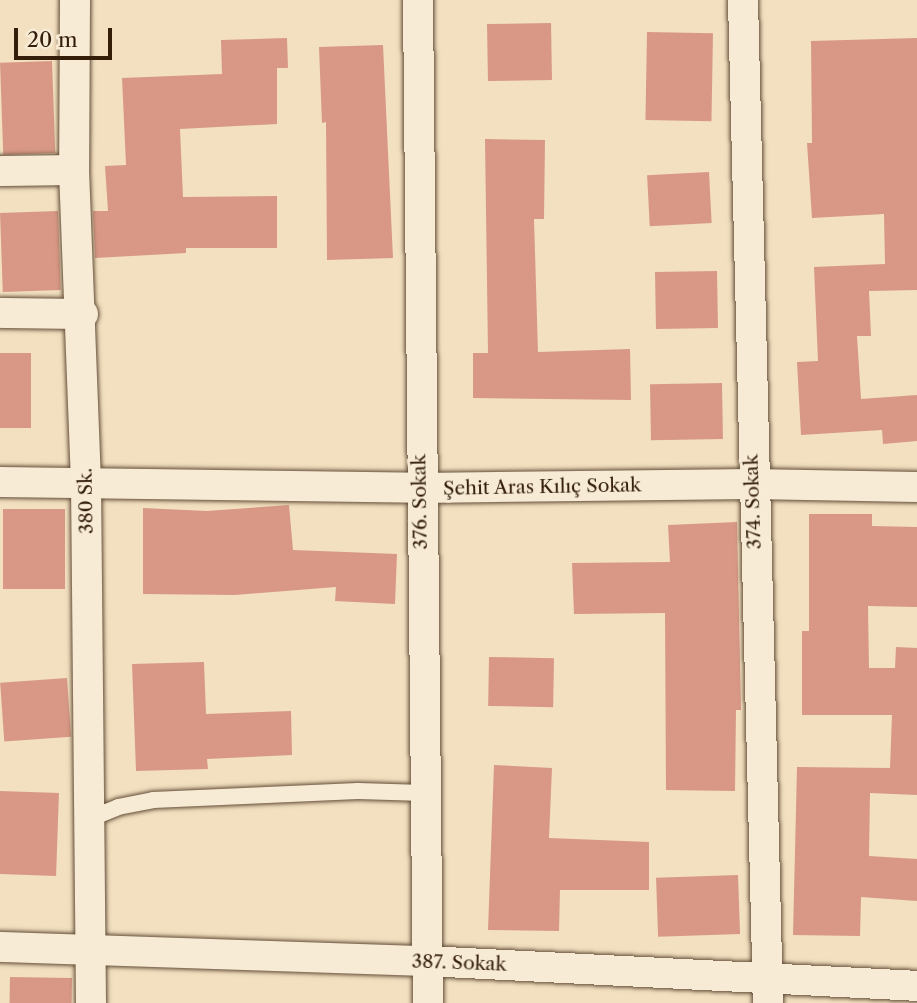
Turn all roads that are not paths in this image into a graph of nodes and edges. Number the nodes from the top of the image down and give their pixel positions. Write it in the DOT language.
graph roads {
  1 [pos="75,0"];
  2 [pos="418,0"];
  3 [pos="743,0"];
  4 [pos="74,170"];
  5 [pos="0,171"];
  6 [pos="0,313"];
  7 [pos="83,314"];
  8 [pos="0,482"];
  9 [pos="86,482"];
  10 [pos="752,484"];
  11 [pos="917,487"];
  12 [pos="420,488"];
  13 [pos="424,793"];
  14 [pos="89,819"];
  15 [pos="0,947"];
  16 [pos="90,951"];
  17 [pos="426,961"];
  18 [pos="917,986"];
  19 [pos="768,990"];
  20 [pos="91,1003"];
  21 [pos="428,1003"];
  1 -- 4 [label="street, 380 Sk."];
  2 -- 12 [label="street, 376. Sokak"];
  3 -- 10 [label="street, 374. Sokak"];
  4 -- 5 [label="street"];
  4 -- 7 [label="street, 380 Sk."];
  6 -- 7 [label="street"];
  7 -- 9 [label="street, 380 Sk."];
  8 -- 9 [label="street, Şehit Aras Kılıç Sokak"];
  9 -- 12 [label="street, Şehit Aras Kılıç Sokak"];
  9 -- 14 [label="street, 380 Sk."];
  10 -- 11 [label="street, Şehit Aras Kılıç Sokak"];
  10 -- 12 [label="street, Şehit Aras Kılıç Sokak"];
  10 -- 19 [label="street, 374. Sokak"];
  12 -- 13 [label="street, 376. Sokak"];
  13 -- 14 [label="lane"];
  13 -- 17 [label="street, 376. Sokak"];
  14 -- 16 [label="street, 380 Sk."];
  15 -- 16 [label="street, 387. Sokak"];
  16 -- 17 [label="street, 387. Sokak"];
  16 -- 20 [label="street, 380 Sk."];
  17 -- 19 [label="street, 387. Sokak"];
  17 -- 21 [label="street, 376. Sokak"];
  18 -- 19 [label="street, 387. Sokak"];
}
